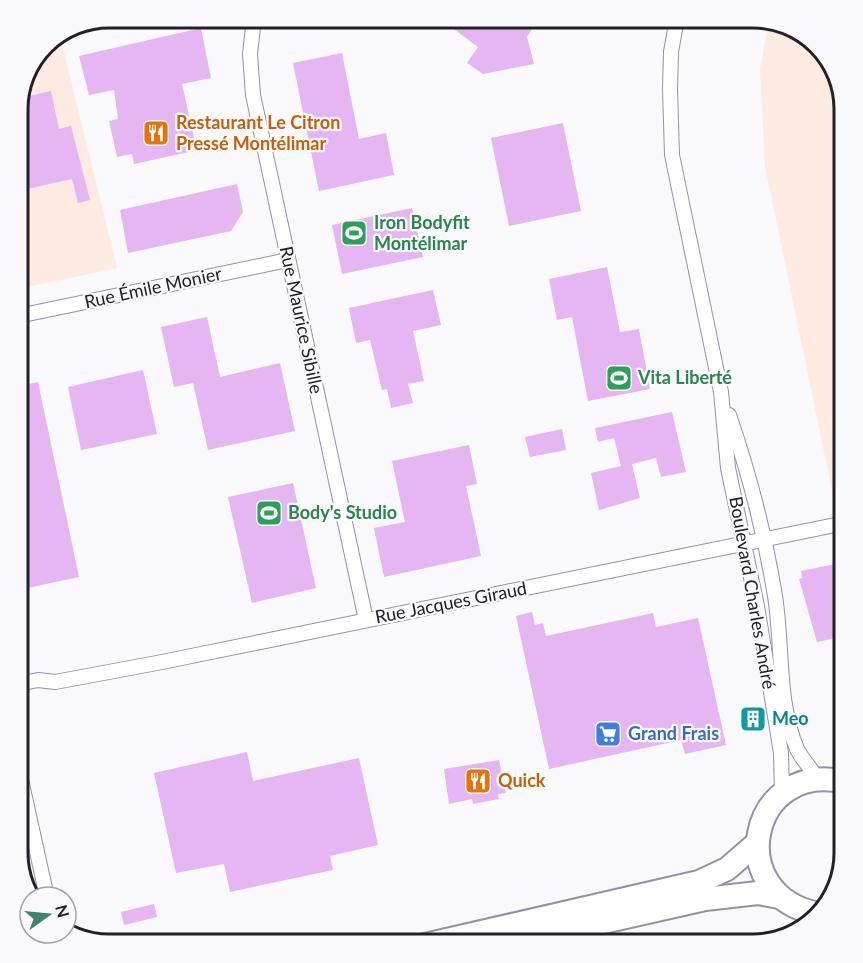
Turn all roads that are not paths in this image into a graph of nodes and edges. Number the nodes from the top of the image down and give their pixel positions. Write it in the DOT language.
graph roads {
  1 [pos="253,29"];
  2 [pos="675,29"];
  3 [pos="288,260"];
  4 [pos="29,314"];
  5 [pos="721,392"];
  6 [pos="834,525"];
  7 [pos="754,542"];
  8 [pos="366,620"];
  9 [pos="29,682"];
  10 [pos="818,779"];
  11 [pos="834,781"];
  12 [pos="782,794"];
  13 [pos="29,817"];
  14 [pos="757,843"];
  15 [pos="43,885"];
  16 [pos="779,897"];
  17 [pos="810,911"];
  18 [pos="473,934"];
  19 [pos="550,934"];
  1 -- 3 [label="street, Rue Maurice Sibille"];
  2 -- 5 [label="street, Boulevard Charles André"];
  3 -- 4 [label="street, Rue Émile Monier"];
  3 -- 8 [label="street, Rue Maurice Sibille"];
  5 -- 7 [label="street, Boulevard Charles André"];
  5 -- 7 [label="street, Boulevard Charles André"];
  6 -- 7 [label="street, Rue Jacques Giraud"];
  7 -- 8 [label="street, Rue Jacques Giraud"];
  7 -- 10 [label="street, Boulevard Charles André"];
  7 -- 12 [label="street, Boulevard Charles André"];
  8 -- 9 [label="street, Rue Jacques Giraud"];
  10 -- 11 [label="main road"];
  10 -- 12 [label="main road"];
  12 -- 14 [label="main road"];
  13 -- 15 [label="street"];
  14 -- 16 [label="main road"];
  14 -- 18 [label="main road"];
  16 -- 17 [label="main road"];
  16 -- 19 [label="main road"];
}
